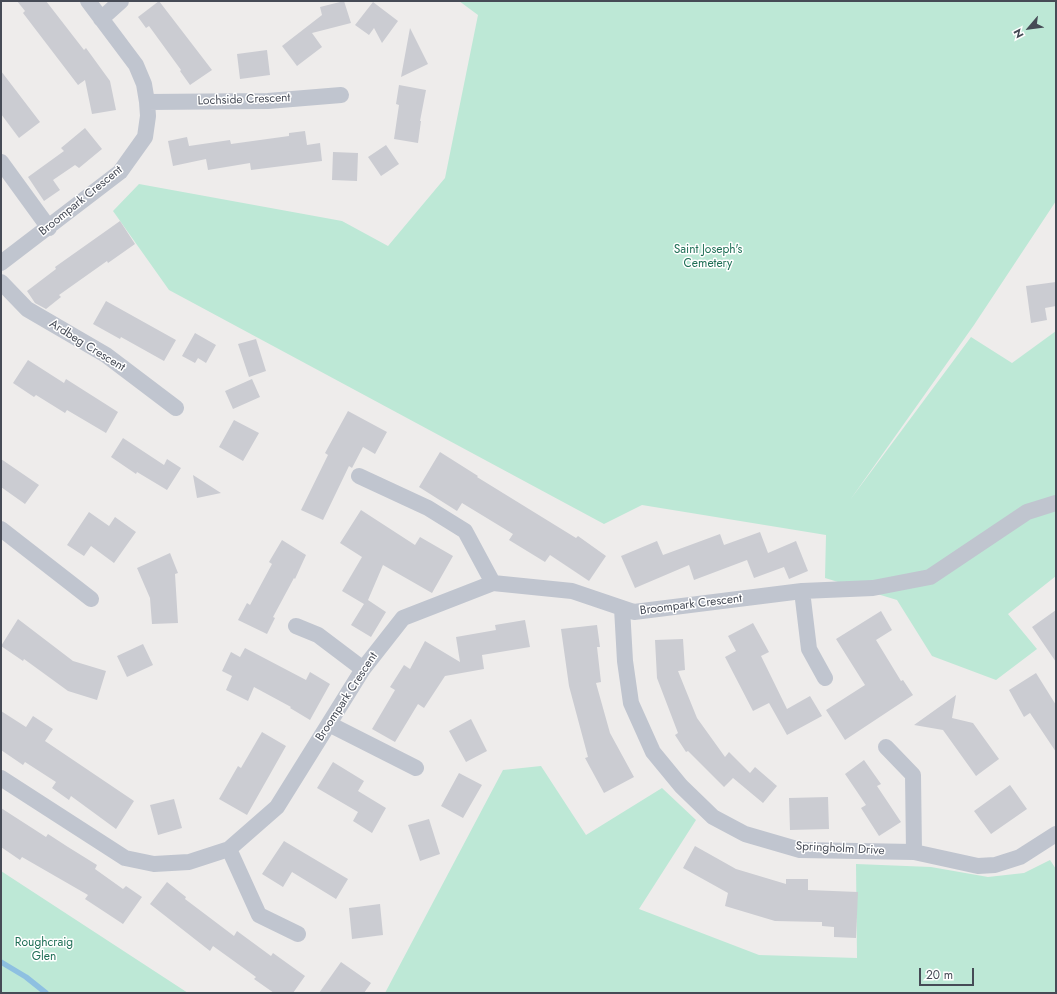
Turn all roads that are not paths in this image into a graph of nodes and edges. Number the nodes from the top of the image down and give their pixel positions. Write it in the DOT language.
graph roads {
  1 [pos="88,1"];
  2 [pos="121,1"];
  3 [pos="101,19"];
  4 [pos="342,95"];
  5 [pos="147,102"];
  6 [pos="1,162"];
  7 [pos="49,228"];
  8 [pos="1,263"];
  9 [pos="1,282"];
  10 [pos="176,408"];
  11 [pos="359,476"];
  12 [pos="1056,503"];
  13 [pos="1,529"];
  14 [pos="493,583"];
  15 [pos="802,590"];
  16 [pos="91,599"];
  17 [pos="622,608"];
  18 [pos="296,626"];
  19 [pos="363,669"];
  20 [pos="825,678"];
  21 [pos="329,724"];
  22 [pos="886,747"];
  23 [pos="416,768"];
  24 [pos="1,778"];
  25 [pos="1056,834"];
  26 [pos="228,849"];
  27 [pos="914,852"];
  28 [pos="298,934"];
  1 -- 3 [label="street, Broompark Crescent"];
  2 -- 3 [label="street"];
  3 -- 5 [label="street, Broompark Crescent"];
  4 -- 5 [label="street, Lochside Crescent"];
  5 -- 7 [label="street, Broompark Crescent"];
  6 -- 7 [label="street"];
  7 -- 8 [label="street, Broompark Crescent"];
  9 -- 10 [label="street, Ardbeg Crescent"];
  11 -- 14 [label="street"];
  12 -- 15 [label="street, Broompark Crescent"];
  13 -- 16 [label="street"];
  14 -- 17 [label="street, Broompark Crescent"];
  14 -- 19 [label="street, Broompark Crescent"];
  15 -- 17 [label="street, Broompark Crescent"];
  15 -- 20 [label="street"];
  17 -- 27 [label="street, Springholm Drive"];
  18 -- 19 [label="street"];
  19 -- 21 [label="street, Broompark Crescent"];
  21 -- 23 [label="street"];
  21 -- 26 [label="street, Broompark Crescent"];
  22 -- 27 [label="street"];
  24 -- 26 [label="street, Broompark Crescent"];
  25 -- 27 [label="street, Springholm Drive"];
  26 -- 28 [label="street"];
}
